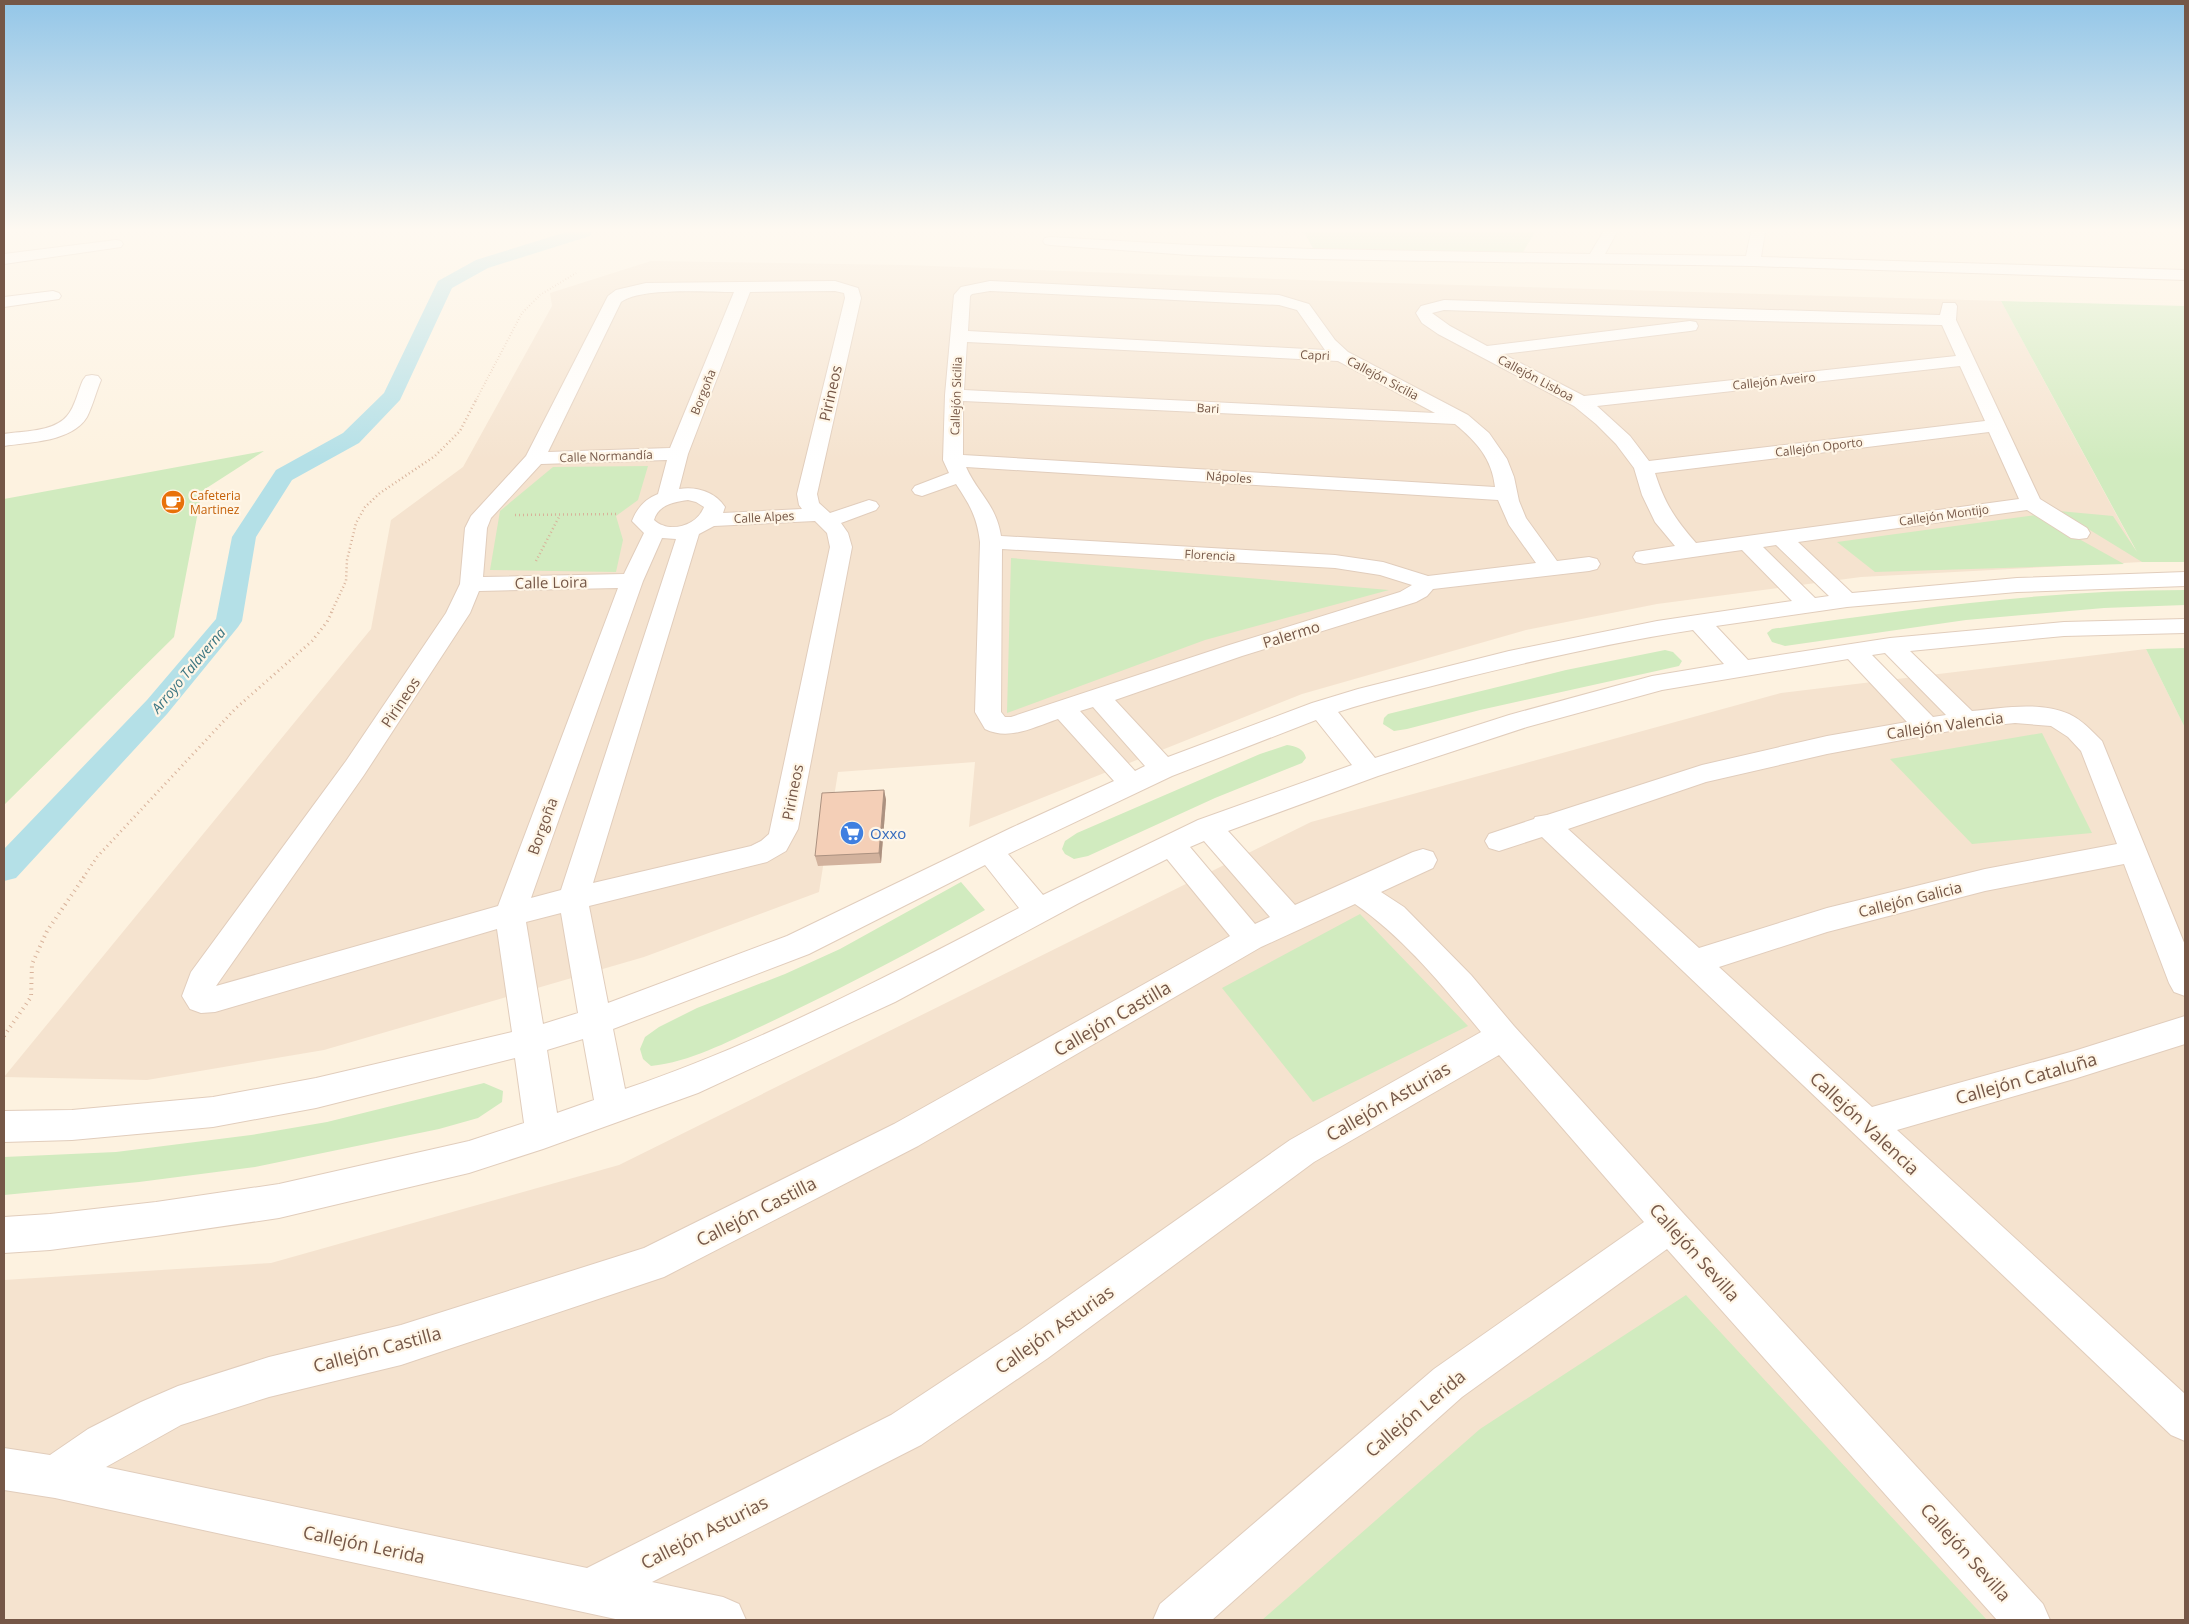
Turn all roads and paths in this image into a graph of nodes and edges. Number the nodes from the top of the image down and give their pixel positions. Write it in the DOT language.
graph roads {
  1 [pos="526,308"];
  2 [pos="610,308"];
  3 [pos="736,308"];
  4 [pos="851,308"];
  5 [pos="961,308"];
  6 [pos="1303,308"];
  7 [pos="1432,308"];
  8 [pos="1524,308"];
  9 [pos="1761,316"];
  10 [pos="958,336"];
  11 [pos="1486,351"];
  12 [pos="1342,356"];
  13 [pos="1966,360"];
  14 [pos="92,380"];
  15 [pos="954,395"];
  16 [pos="1581,402"];
  17 [pos="1461,419"];
  18 [pos="1994,426"];
  19 [pos="4,440"];
  20 [pos="678,454"];
  21 [pos="534,458"];
  22 [pos="957,468"];
  23 [pos="1644,468"];
  24 [pos="922,490"];
  25 [pos="1505,494"];
  26 [pos="667,498"];
  27 [pos="2031,503"];
  28 [pos="870,506"];
  29 [pos="560,515"];
  30 [pos="481,516"];
  31 [pos="822,518"];
  32 [pos="649,522"];
  33 [pos="700,525"];
  34 [pos="2080,533"];
  35 [pos="1781,538"];
  36 [pos="991,542"];
  37 [pos="1747,543"];
  38 [pos="1690,550"];
  39 [pos="1644,557"];
  40 [pos="1589,564"];
  41 [pos="1551,568"];
  42 [pos="2185,579"];
  43 [pos="632,581"];
  44 [pos="525,583"];
  45 [pos="1426,583"];
  46 [pos="472,584"];
  47 [pos="1847,600"];
  48 [pos="1810,606"];
  49 [pos="1699,622"];
  50 [pos="2185,626"];
  51 [pos="1890,644"];
  52 [pos="1854,650"];
  53 [pos="1742,669"];
  54 [pos="1098,697"];
  55 [pos="1063,709"];
  56 [pos="1321,709"];
  57 [pos="1966,720"];
  58 [pos="1926,726"];
  59 [pos="1163,769"];
  60 [pos="1369,769"];
  61 [pos="1131,783"];
  62 [pos="1545,824"];
  63 [pos="1208,827"];
  64 [pos="1499,841"];
  65 [pos="1171,844"];
  66 [pos="989,851"];
  67 [pos="2133,852"];
  68 [pos="1424,860"];
  69 [pos="1357,890"];
  70 [pos="573,899"];
  71 [pos="1039,911"];
  72 [pos="510,914"];
  73 [pos="1290,920"];
  74 [pos="1250,938"];
  75 [pos="1692,963"];
  76 [pos="2185,983"];
  77 [pos="595,1022"];
  78 [pos="2185,1030"];
  79 [pos="4,1036"];
  80 [pos="1503,1036"];
  81 [pos="530,1041"];
  82 [pos="612,1108"];
  83 [pos="1865,1124"];
  84 [pos="4,1127"];
  85 [pos="542,1133"];
  86 [pos="1670,1225"];
  87 [pos="4,1235"];
  88 [pos="2185,1420"];
  89 [pos="4,1469"];
  90 [pos="55,1477"];
  91 [pos="587,1592"];
  92 [pos="723,1620"];
  93 [pos="1176,1620"];
  94 [pos="2027,1620"];
  1 -- 79 [label="path"];
  2 -- 21 [label="street, Pirineos"];
  3 -- 20 [label="street, Borgoña"];
  4 -- 31 [label="street, Pirineos"];
  5 -- 10 [label="street, Callejón Sicilia"];
  6 -- 12 [label="street, Callejón Sicilia"];
  7 -- 11 [label="street, Callejón Lisboa"];
  8 -- 9 [label="street, Callejón Lisboa"];
  9 -- 11 [label="street"];
  9 -- 13 [label="street, Callejón Lisboa"];
  10 -- 12 [label="street, Capri"];
  10 -- 15 [label="street, Callejón Sicilia"];
  11 -- 16 [label="street, Callejón Lisboa"];
  12 -- 17 [label="street, Callejón Sicilia"];
  13 -- 16 [label="street, Callejón Aveiro"];
  13 -- 18 [label="street"];
  14 -- 19 [label="street"];
  15 -- 17 [label="street, Bari"];
  15 -- 22 [label="street, Callejón Sicilia"];
  16 -- 23 [label="street, Callejón Lisboa"];
  17 -- 25 [label="street, Callejón Sicilia"];
  18 -- 23 [label="street, Callejón Oporto"];
  18 -- 27 [label="street"];
  20 -- 21 [label="street, Calle Normandía"];
  20 -- 26 [label="street, Borgoña"];
  21 -- 30 [label="street, Pirineos"];
  22 -- 24 [label="street"];
  22 -- 25 [label="street, Nápoles"];
  22 -- 36 [label="street"];
  23 -- 38 [label="street, Callejón Lisboa"];
  25 -- 41 [label="street, Callejón Sicilia"];
  26 -- 32 [label="street"];
  26 -- 33 [label="street"];
  27 -- 34 [label="street"];
  27 -- 35 [label="street, Callejón Montijo"];
  28 -- 31 [label="street, Calle Alpes"];
  29 -- 30 [label="path"];
  29 -- 32 [label="path"];
  29 -- 44 [label="path"];
  30 -- 46 [label="street, Pirineos"];
  31 -- 33 [label="street, Calle Alpes"];
  31 -- 70 [label="street, Pirineos"];
  32 -- 33 [label="street, Calle Alpes"];
  32 -- 43 [label="street, Borgoña"];
  33 -- 70 [label="street"];
  35 -- 37 [label="street, Callejón Montijo"];
  35 -- 47 [label="street"];
  36 -- 45 [label="street, Florencia"];
  36 -- 55 [label="street, Palermo"];
  37 -- 38 [label="street, Callejón Montijo"];
  37 -- 48 [label="street"];
  38 -- 39 [label="street, Callejón Montijo"];
  40 -- 41 [label="street"];
  41 -- 45 [label="street"];
  42 -- 47 [label="street"];
  43 -- 44 [label="street, Calle Loira"];
  43 -- 72 [label="street, Borgoña"];
  44 -- 46 [label="street, Calle Loira"];
  45 -- 54 [label="street, Palermo"];
  46 -- 72 [label="street, Pirineos"];
  47 -- 48 [label="street"];
  48 -- 49 [label="street"];
  49 -- 53 [label="street"];
  49 -- 56 [label="street"];
  50 -- 51 [label="street"];
  51 -- 52 [label="street"];
  51 -- 57 [label="street"];
  52 -- 53 [label="street"];
  52 -- 58 [label="street"];
  53 -- 60 [label="street"];
  54 -- 55 [label="street, Palermo"];
  54 -- 59 [label="street"];
  55 -- 61 [label="street"];
  56 -- 59 [label="street"];
  56 -- 60 [label="street"];
  57 -- 58 [label="street, Callejón Valencia"];
  57 -- 67 [label="street, Callejón Valencia"];
  58 -- 62 [label="street, Callejón Valencia"];
  59 -- 61 [label="street"];
  60 -- 63 [label="street"];
  61 -- 66 [label="street"];
  62 -- 64 [label="street, Callejón Valencia"];
  62 -- 75 [label="street, Callejón Valencia"];
  63 -- 65 [label="street"];
  63 -- 73 [label="street"];
  65 -- 71 [label="street"];
  65 -- 74 [label="street"];
  66 -- 71 [label="street"];
  66 -- 77 [label="street"];
  67 -- 75 [label="street, Callejón Galicia"];
  67 -- 76 [label="street, Callejón Valencia"];
  68 -- 69 [label="street, Callejón Castilla"];
  69 -- 73 [label="street, Callejón Castilla"];
  69 -- 80 [label="street, Callejón Sevilla"];
  70 -- 72 [label="street, Pirineos"];
  70 -- 77 [label="street"];
  71 -- 82 [label="street"];
  72 -- 81 [label="street, Borgoña"];
  73 -- 74 [label="street, Callejón Castilla"];
  74 -- 90 [label="street, Callejón Castilla"];
  75 -- 83 [label="street, Callejón Valencia"];
  77 -- 81 [label="street"];
  77 -- 82 [label="street"];
  78 -- 83 [label="street, Callejón Cataluña"];
  80 -- 86 [label="street, Callejón Sevilla"];
  80 -- 91 [label="street, Callejón Asturias"];
  81 -- 84 [label="street"];
  81 -- 85 [label="street, Borgoña"];
  82 -- 85 [label="street"];
  83 -- 88 [label="street, Callejón Valencia"];
  85 -- 87 [label="street"];
  86 -- 93 [label="street, Callejón Lerida"];
  86 -- 94 [label="street, Callejón Sevilla"];
  89 -- 90 [label="street, Callejón Lerida"];
  90 -- 91 [label="street, Callejón Lerida"];
  91 -- 92 [label="street, Callejón Lerida"];
}
